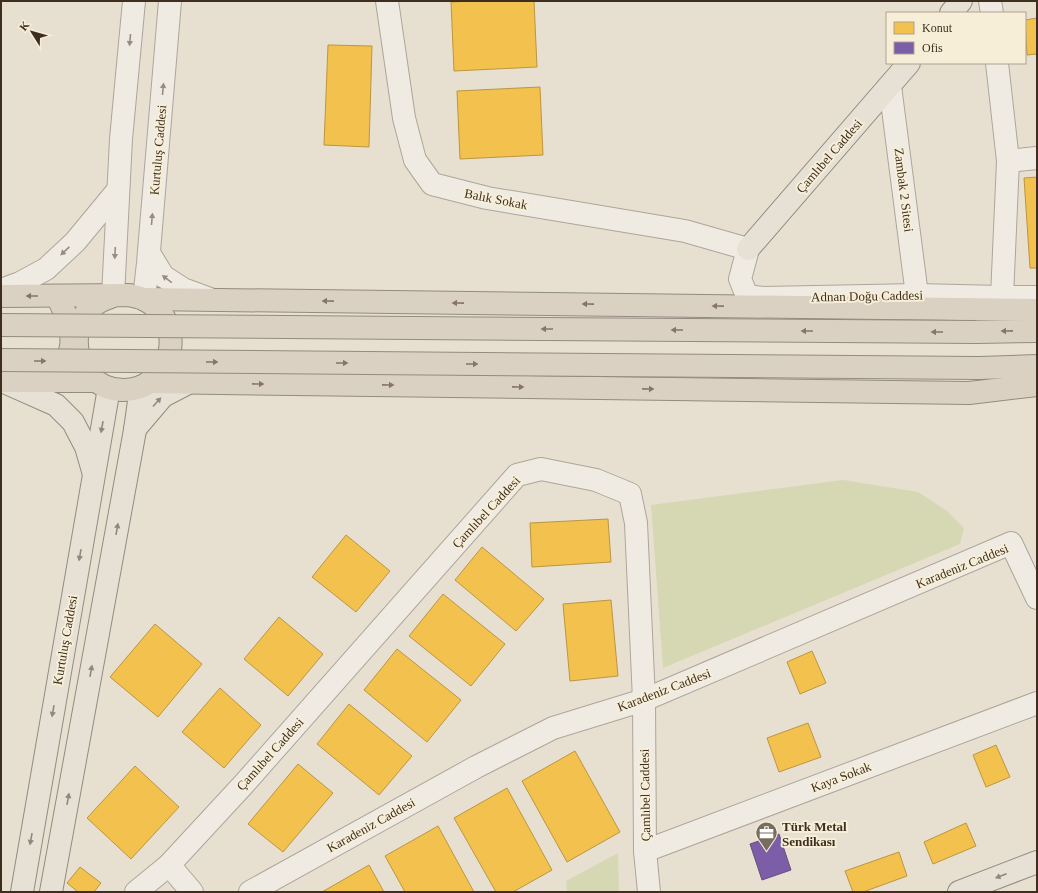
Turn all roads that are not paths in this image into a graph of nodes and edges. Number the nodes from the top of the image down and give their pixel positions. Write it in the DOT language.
graph roads {
  1 [pos="134,1"];
  2 [pos="170,1"];
  3 [pos="387,1"];
  4 [pos="961,1"];
  5 [pos="990,1"];
  6 [pos="952,12"];
  7 [pos="992,12"];
  8 [pos="908,64"];
  9 [pos="997,64"];
  10 [pos="890,86"];
  11 [pos="1037,158"];
  12 [pos="1008,161"];
  13 [pos="118,190"];
  14 [pos="748,249"];
  15 [pos="149,253"];
  16 [pos="1,290"];
  17 [pos="917,295"];
  18 [pos="1,296"];
  19 [pos="57,296"];
  20 [pos="113,296"];
  21 [pos="1002,297"];
  22 [pos="1037,297"];
  23 [pos="144,299"];
  24 [pos="184,300"];
  25 [pos="215,300"];
  26 [pos="1037,310"];
  27 [pos="1,325"];
  28 [pos="1037,331"];
  29 [pos="1037,366"];
  30 [pos="1,374"];
  31 [pos="50,381"];
  32 [pos="188,383"];
  33 [pos="1037,384"];
  34 [pos="102,385"];
  35 [pos="145,385"];
  36 [pos="135,430"];
  37 [pos="94,474"];
  38 [pos="1037,598"];
  39 [pos="644,700"];
  40 [pos="1037,703"];
  41 [pos="646,851"];
  42 [pos="1037,862"];
  43 [pos="169,865"];
  44 [pos="22,892"];
  45 [pos="51,892"];
  46 [pos="136,892"];
  47 [pos="192,892"];
  48 [pos="250,892"];
  49 [pos="649,892"];
  50 [pos="960,892"];
  1 -- 13 [label="street, one-way"];
  15 -- 2 [label="street, Kurtuluş Caddesi, one-way"];
  3 -- 14 [label="street, Balık Sokak"];
  4 -- 6 [label="main road"];
  5 -- 7 [label="street"];
  8 -- 10 [label="main road, Çamlıbel Caddesi"];
  9 -- 12 [label="street"];
  10 -- 14 [label="main road, Çamlıbel Caddesi"];
  10 -- 17 [label="street, Zambak 2 Sitesi"];
  11 -- 12 [label="street"];
  12 -- 21 [label="street"];
  13 -- 16 [label="street, one-way"];
  13 -- 20 [label="street, one-way"];
  14 -- 17 [label="street, Adnan Doğu Caddesi"];
  15 -- 23 [label="street, Kurtuluş Caddesi"];
  25 -- 15 [label="street, one-way"];
  17 -- 21 [label="street, Adnan Doğu Caddesi"];
  19 -- 18 [label="highway, one-way"];
  19 -- 20 [label="highway"];
  19 -- 31 [label="highway"];
  20 -- 23 [label="highway"];
  20 -- 34 [label="highway"];
  21 -- 22 [label="street, Adnan Doğu Caddesi"];
  23 -- 24 [label="highway"];
  23 -- 35 [label="highway"];
  24 -- 25 [label="highway"];
  24 -- 32 [label="highway"];
  26 -- 25 [label="highway, one-way"];
  28 -- 27 [label="highway, one-way, bridge"];
  30 -- 29 [label="highway, one-way, bridge"];
  30 -- 31 [label="highway"];
  30 -- 37 [label="main road"];
  31 -- 34 [label="highway"];
  32 -- 33 [label="highway, one-way"];
  32 -- 35 [label="highway"];
  36 -- 32 [label="main road, one-way"];
  34 -- 35 [label="highway"];
  34 -- 37 [label="main road, Kurtuluş Caddesi, one-way"];
  35 -- 36 [label="main road"];
  45 -- 36 [label="main road, one-way"];
  37 -- 44 [label="main road, Kurtuluş Caddesi, one-way"];
  38 -- 39 [label="street, Karadeniz Caddesi"];
  39 -- 41 [label="street, Çamlıbel Caddesi"];
  39 -- 43 [label="street, Çamlıbel Caddesi"];
  39 -- 48 [label="street, Karadeniz Caddesi"];
  40 -- 41 [label="street, Kaya Sokak"];
  41 -- 49 [label="street, Çamlıbel Caddesi"];
  42 -- 50 [label="main road, one-way"];
  43 -- 46 [label="street, Çamlıbel Caddesi"];
  43 -- 47 [label="street"];
}
